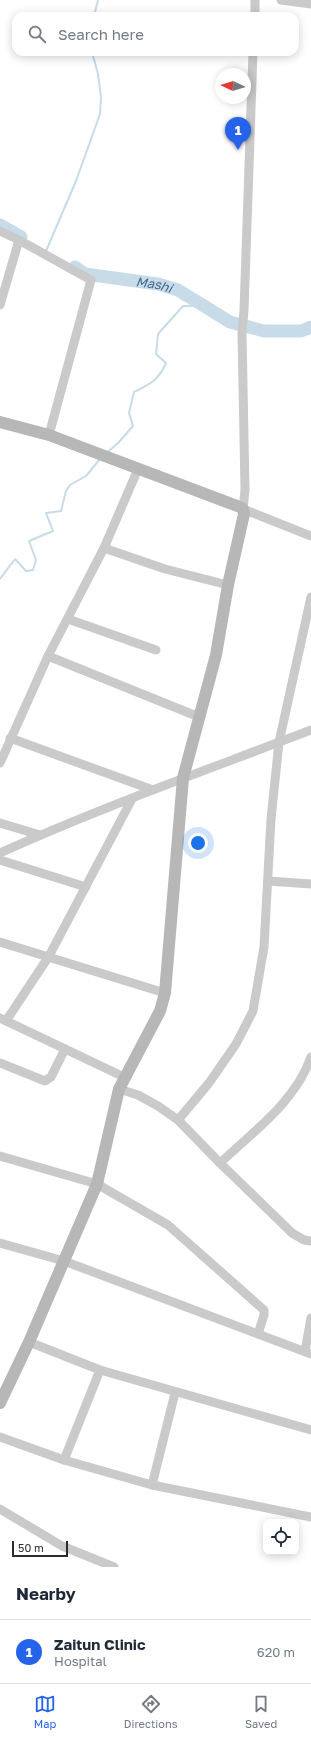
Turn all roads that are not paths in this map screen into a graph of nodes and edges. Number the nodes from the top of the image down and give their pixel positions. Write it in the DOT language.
graph roads {
  1 [pos="255,0"];
  2 [pos="281,0"];
  3 [pos="311,4"];
  4 [pos="255,12"];
  5 [pos="253,56"];
  6 [pos="0,231"];
  7 [pos="19,240"];
  8 [pos="0,305"];
  9 [pos="0,422"];
  10 [pos="49,435"];
  11 [pos="138,469"];
  12 [pos="243,509"];
  13 [pos="311,536"];
  14 [pos="104,548"];
  15 [pos="228,584"];
  16 [pos="311,597"];
  17 [pos="68,619"];
  18 [pos="156,650"];
  19 [pos="48,656"];
  20 [pos="199,717"];
  21 [pos="311,730"];
  22 [pos="10,738"];
  23 [pos="279,742"];
  24 [pos="0,762"];
  25 [pos="183,778"];
  26 [pos="153,790"];
  27 [pos="132,799"];
  28 [pos="0,823"];
  29 [pos="40,835"];
  30 [pos="0,853"];
  31 [pos="0,860"];
  32 [pos="268,881"];
  33 [pos="311,884"];
  34 [pos="86,886"];
  35 [pos="0,942"];
  36 [pos="49,956"];
  37 [pos="165,993"];
  38 [pos="3,1019"];
  39 [pos="65,1049"];
  40 [pos="311,1056"];
  41 [pos="0,1063"];
  42 [pos="124,1077"];
  43 [pos="119,1089"];
  44 [pos="178,1120"];
  45 [pos="0,1156"];
  46 [pos="220,1163"];
  47 [pos="98,1184"];
  48 [pos="311,1241"];
  49 [pos="0,1243"];
  50 [pos="64,1262"];
  51 [pos="311,1318"];
  52 [pos="258,1334"];
  53 [pos="29,1342"];
  54 [pos="308,1352"];
  55 [pos="100,1370"];
  56 [pos="175,1393"];
  57 [pos="0,1402"];
  58 [pos="311,1430"];
  59 [pos="0,1436"];
  60 [pos="64,1460"];
  61 [pos="152,1486"];
  62 [pos="0,1509"];
  63 [pos="311,1517"];
  64 [pos="114,1567"];
  1 -- 4 [label="street"];
  2 -- 3 [label="street"];
  5 -- 12 [label="street"];
  6 -- 7 [label="street"];
  7 -- 8 [label="street"];
  7 -- 10 [label="street"];
  9 -- 10 [label="street"];
  10 -- 11 [label="street"];
  11 -- 12 [label="street"];
  11 -- 14 [label="street"];
  12 -- 13 [label="street"];
  12 -- 15 [label="street"];
  14 -- 15 [label="street"];
  14 -- 17 [label="street"];
  15 -- 20 [label="street"];
  16 -- 23 [label="street"];
  17 -- 18 [label="street"];
  17 -- 19 [label="street"];
  19 -- 20 [label="street"];
  19 -- 22 [label="street"];
  20 -- 25 [label="street"];
  21 -- 23 [label="street"];
  22 -- 24 [label="street"];
  22 -- 26 [label="street"];
  23 -- 25 [label="street"];
  23 -- 32 [label="street"];
  25 -- 26 [label="street"];
  25 -- 37 [label="street"];
  26 -- 27 [label="street"];
  27 -- 29 [label="street"];
  27 -- 34 [label="street"];
  28 -- 29 [label="street"];
  29 -- 30 [label="street"];
  31 -- 34 [label="street"];
  32 -- 33 [label="street"];
  32 -- 44 [label="street"];
  34 -- 36 [label="street"];
  35 -- 36 [label="street"];
  36 -- 37 [label="street"];
  36 -- 38 [label="street"];
  37 -- 42 [label="street"];
  38 -- 39 [label="street"];
  39 -- 41 [label="street"];
  39 -- 42 [label="street"];
  40 -- 46 [label="street"];
  42 -- 43 [label="street"];
  43 -- 44 [label="street"];
  43 -- 47 [label="street"];
  44 -- 46 [label="street"];
  45 -- 47 [label="street"];
  46 -- 48 [label="street"];
  47 -- 50 [label="street"];
  47 -- 52 [label="street"];
  49 -- 50 [label="street"];
  50 -- 52 [label="street"];
  50 -- 53 [label="street"];
  51 -- 54 [label="street"];
  52 -- 54 [label="street"];
  53 -- 55 [label="street"];
  53 -- 57 [label="street"];
  55 -- 56 [label="street"];
  55 -- 60 [label="street"];
  56 -- 58 [label="street"];
  56 -- 61 [label="street"];
  59 -- 60 [label="street"];
  60 -- 61 [label="street"];
  61 -- 63 [label="street"];
  62 -- 64 [label="street"];
}
